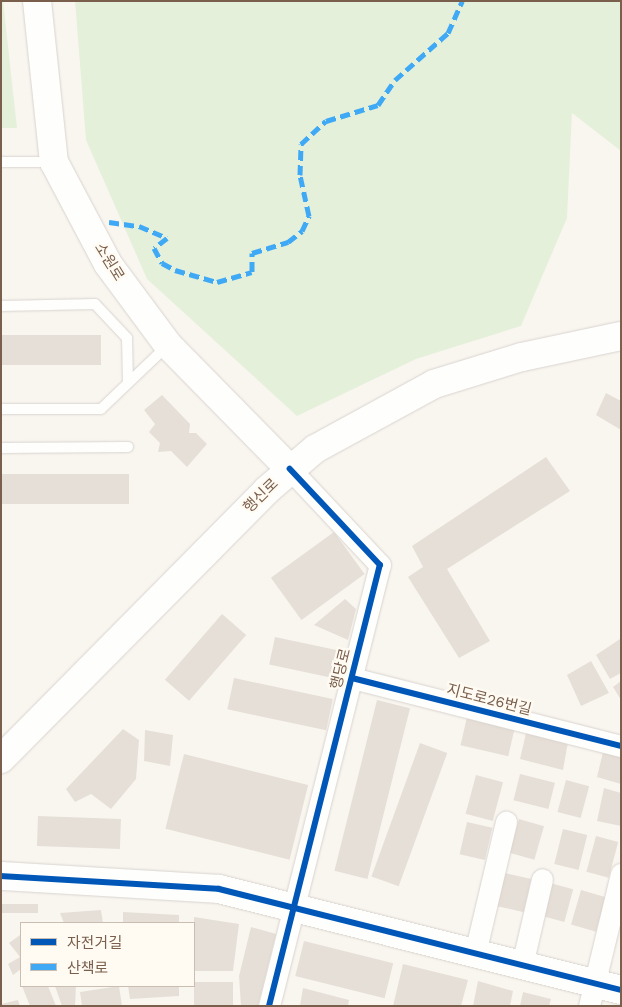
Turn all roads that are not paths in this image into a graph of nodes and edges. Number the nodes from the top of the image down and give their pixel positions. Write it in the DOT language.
graph roads {
  1 [pos="37,1"];
  2 [pos="1,162"];
  3 [pos="54,162"];
  4 [pos="1,306"];
  5 [pos="621,336"];
  6 [pos="168,345"];
  7 [pos="128,382"];
  8 [pos="1,410"];
  9 [pos="128,446"];
  10 [pos="1,448"];
  11 [pos="290,468"];
  12 [pos="352,678"];
  13 [pos="621,746"];
  14 [pos="1,759"];
  15 [pos="506,822"];
  16 [pos="621,874"];
  17 [pos="1,876"];
  18 [pos="542,879"];
  19 [pos="294,908"];
  20 [pos="475,953"];
  21 [pos="522,965"];
  22 [pos="621,990"];
  23 [pos="592,995"];
  24 [pos="269,1006"];
  1 -- 3 [label="main road, 소원로"];
  2 -- 3 [label="lane"];
  3 -- 6 [label="main road, 소원로"];
  4 -- 7 [label="lane"];
  5 -- 11 [label="main road, 행신로"];
  6 -- 7 [label="lane"];
  6 -- 11 [label="main road, 소원로"];
  7 -- 8 [label="lane"];
  9 -- 10 [label="lane"];
  11 -- 12 [label="street, 행당로"];
  11 -- 14 [label="main road, 행신로"];
  12 -- 13 [label="street, 지도로26번길"];
  12 -- 19 [label="street, 행당로"];
  15 -- 20 [label="street"];
  16 -- 23 [label="street"];
  17 -- 19 [label="main road"];
  18 -- 21 [label="street"];
  19 -- 20 [label="main road"];
  19 -- 24 [label="street, 행당로"];
  20 -- 21 [label="main road"];
  21 -- 23 [label="main road"];
  22 -- 23 [label="main road"];
}
